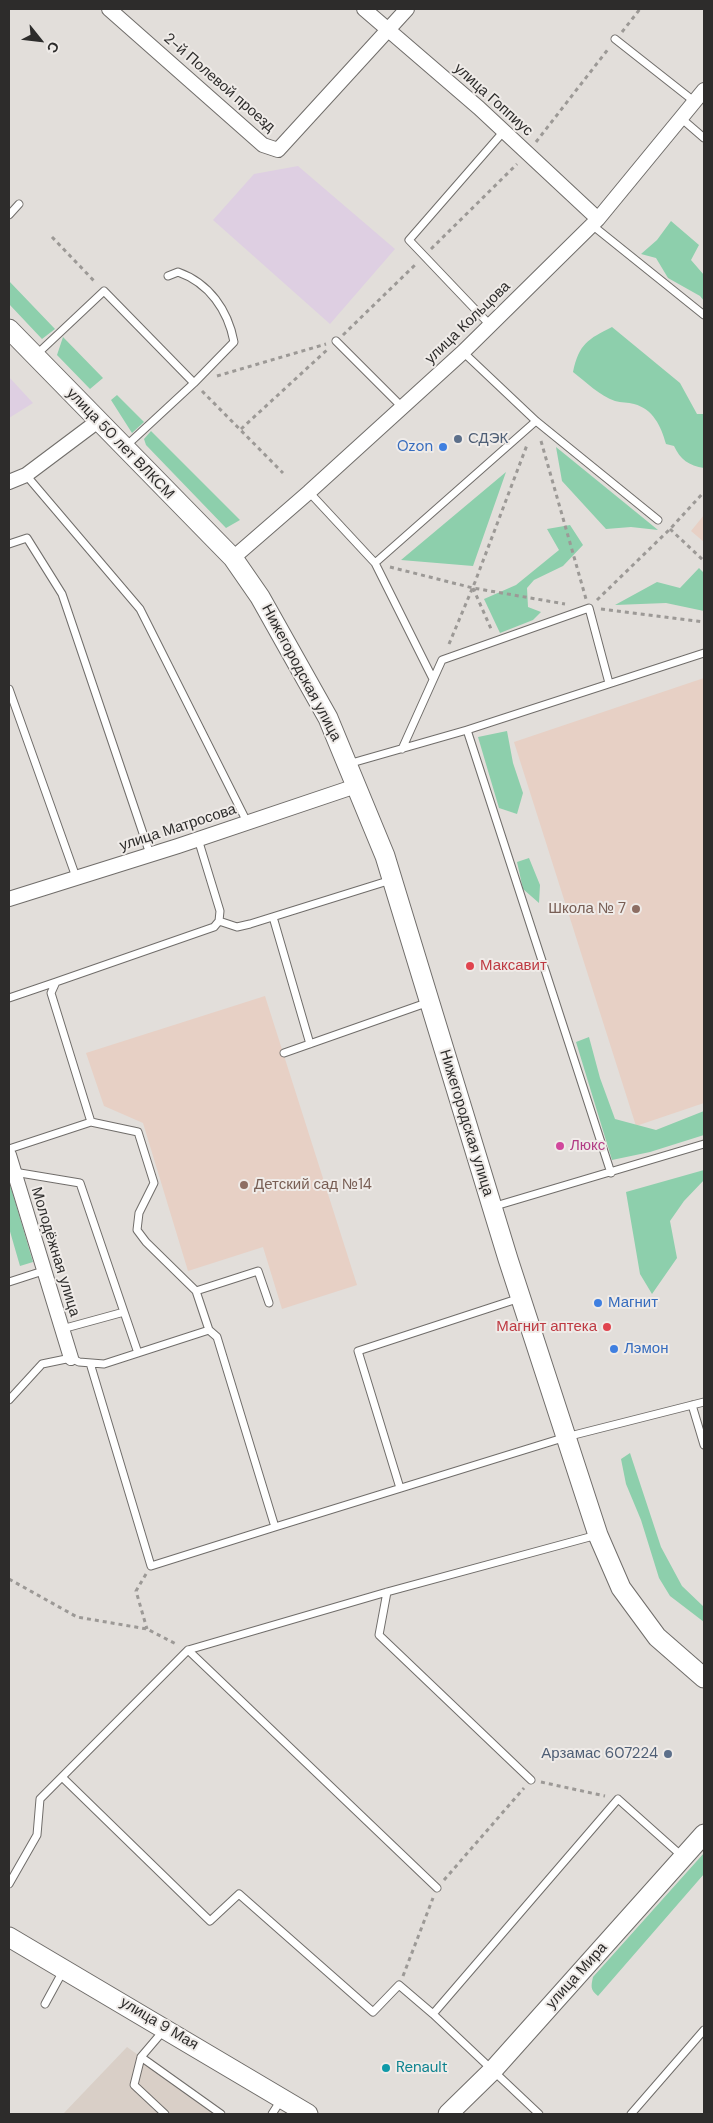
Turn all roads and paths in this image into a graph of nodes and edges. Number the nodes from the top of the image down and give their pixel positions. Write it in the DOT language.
graph roads {
  1 [pos="109,9"];
  2 [pos="364,9"];
  3 [pos="407,9"];
  4 [pos="640,9"];
  5 [pos="388,30"];
  6 [pos="616,39"];
  7 [pos="704,90"];
  8 [pos="695,102"];
  9 [pos="682,119"];
  10 [pos="504,131"];
  11 [pos="704,138"];
  12 [pos="528,153"];
  13 [pos="19,204"];
  14 [pos="9,215"];
  15 [pos="595,222"];
  16 [pos="52,237"];
  17 [pos="424,256"];
  18 [pos="168,276"];
  19 [pos="104,291"];
  20 [pos="704,315"];
  21 [pos="490,325"];
  22 [pos="9,329"];
  23 [pos="336,341"];
  24 [pos="463,352"];
  25 [pos="35,356"];
  26 [pos="194,383"];
  27 [pos="402,407"];
  28 [pos="98,421"];
  29 [pos="536,421"];
  30 [pos="241,429"];
  31 [pos="124,448"];
  32 [pos="283,473"];
  33 [pos="26,475"];
  34 [pos="9,482"];
  35 [pos="309,492"];
  36 [pos="704,492"];
  37 [pos="658,520"];
  38 [pos="670,529"];
  39 [pos="9,544"];
  40 [pos="233,558"];
  41 [pos="704,561"];
  42 [pos="376,563"];
  43 [pos="473,588"];
  44 [pos="589,608"];
  45 [pos="704,622"];
  46 [pos="496,641"];
  47 [pos="704,653"];
  48 [pos="442,660"];
  49 [pos="434,680"];
  50 [pos="609,683"];
  51 [pos="9,689"];
  52 [pos="467,730"];
  53 [pos="402,749"];
  54 [pos="348,764"];
  55 [pos="356,786"];
  56 [pos="247,822"];
  57 [pos="198,839"];
  58 [pos="150,854"];
  59 [pos="76,878"];
  60 [pos="392,879"];
  61 [pos="9,898"];
  62 [pos="273,916"];
  63 [pos="219,921"];
  64 [pos="56,982"];
  65 [pos="9,998"];
  66 [pos="429,1002"];
  67 [pos="310,1044"];
  68 [pos="284,1053"];
  69 [pos="91,1122"];
  70 [pos="704,1144"];
  71 [pos="9,1149"];
  72 [pos="9,1155"];
  73 [pos="14,1172"];
  74 [pos="611,1173"];
  75 [pos="492,1208"];
  76 [pos="44,1271"];
  77 [pos="9,1282"];
  78 [pos="196,1291"];
  79 [pos="520,1298"];
  80 [pos="269,1303"];
  81 [pos="124,1312"];
  82 [pos="61,1330"];
  83 [pos="209,1330"];
  84 [pos="138,1353"];
  85 [pos="71,1358"];
  86 [pos="90,1363"];
  87 [pos="9,1400"];
  88 [pos="704,1402"];
  89 [pos="692,1405"];
  90 [pos="566,1437"];
  91 [pos="704,1445"];
  92 [pos="400,1488"];
  93 [pos="275,1527"];
  94 [pos="598,1535"];
  95 [pos="151,1566"];
  96 [pos="9,1579"];
  97 [pos="387,1592"];
  98 [pos="147,1630"];
  99 [pos="188,1650"];
  100 [pos="704,1678"];
  101 [pos="62,1777"];
  102 [pos="531,1780"];
  103 [pos="618,1799"];
  104 [pos="704,1834"];
  105 [pos="683,1858"];
  106 [pos="9,1884"];
  107 [pos="437,1888"];
  108 [pos="9,1936"];
  109 [pos="64,1969"];
  110 [pos="399,1985"];
  111 [pos="45,2004"];
  112 [pos="433,2014"];
  113 [pos="166,2028"];
  114 [pos="704,2030"];
  115 [pos="141,2057"];
  116 [pos="493,2070"];
  117 [pos="282,2098"];
  118 [pos="165,2114"];
  119 [pos="221,2114"];
  120 [pos="272,2114"];
  121 [pos="308,2114"];
  122 [pos="448,2114"];
  123 [pos="539,2114"];
  124 [pos="631,2114"];
  1 -- 5 [label="street, 2-й Полевой проезд"];
  2 -- 5 [label="street, улица Гоппиус"];
  3 -- 5 [label="street"];
  4 -- 6 [label="path"];
  5 -- 10 [label="street, улица Гоппиус"];
  6 -- 8 [label="lane"];
  6 -- 12 [label="path"];
  7 -- 8 [label="street, улица Кольцова"];
  8 -- 9 [label="street, улица Кольцова"];
  9 -- 11 [label="lane"];
  9 -- 15 [label="street, улица Кольцова"];
  10 -- 12 [label="street, улица Гоппиус"];
  10 -- 17 [label="lane"];
  12 -- 15 [label="street, улица Гоппиус"];
  12 -- 17 [label="path"];
  13 -- 14 [label="lane"];
  15 -- 20 [label="lane"];
  15 -- 21 [label="street, улица Кольцова"];
  16 -- 19 [label="path"];
  17 -- 21 [label="lane"];
  17 -- 23 [label="path"];
  18 -- 26 [label="lane"];
  19 -- 25 [label="lane"];
  19 -- 26 [label="lane"];
  21 -- 24 [label="street, улица Кольцова"];
  22 -- 25 [label="street, улица 50 лет ВЛКСМ"];
  23 -- 26 [label="path"];
  23 -- 27 [label="lane"];
  23 -- 30 [label="path"];
  24 -- 27 [label="street, улица Кольцова"];
  24 -- 29 [label="lane"];
  25 -- 28 [label="street, улица 50 лет ВЛКСМ"];
  26 -- 30 [label="path"];
  26 -- 31 [label="lane"];
  27 -- 35 [label="street, улица Кольцова"];
  28 -- 31 [label="street, улица 50 лет ВЛКСМ"];
  28 -- 33 [label="street"];
  29 -- 37 [label="lane"];
  29 -- 42 [label="lane"];
  29 -- 43 [label="path"];
  29 -- 44 [label="path"];
  30 -- 32 [label="path"];
  31 -- 40 [label="street, улица 50 лет ВЛКСМ"];
  33 -- 34 [label="street"];
  33 -- 56 [label="lane"];
  35 -- 40 [label="street, улица Кольцова"];
  35 -- 42 [label="lane"];
  36 -- 38 [label="path"];
  37 -- 38 [label="path"];
  38 -- 41 [label="path"];
  38 -- 44 [label="path"];
  39 -- 58 [label="lane"];
  40 -- 54 [label="street, Нижегородская улица"];
  42 -- 43 [label="path"];
  42 -- 49 [label="lane"];
  43 -- 44 [label="path"];
  43 -- 46 [label="path"];
  43 -- 48 [label="path"];
  44 -- 45 [label="path"];
  44 -- 46 [label="lane"];
  44 -- 50 [label="lane"];
  46 -- 48 [label="lane"];
  47 -- 50 [label="lane"];
  48 -- 49 [label="lane"];
  49 -- 53 [label="lane"];
  50 -- 52 [label="lane"];
  51 -- 59 [label="lane"];
  52 -- 53 [label="lane"];
  52 -- 74 [label="lane"];
  53 -- 54 [label="lane"];
  54 -- 55 [label="street, Нижегородская улица"];
  55 -- 56 [label="street, улица Матросова"];
  55 -- 60 [label="street, Нижегородская улица"];
  56 -- 57 [label="street, улица Матросова"];
  57 -- 58 [label="street, улица Матросова"];
  57 -- 63 [label="lane"];
  58 -- 59 [label="street, улица Матросова"];
  59 -- 61 [label="street, улица Матросова"];
  60 -- 62 [label="lane"];
  60 -- 66 [label="street, Нижегородская улица"];
  62 -- 63 [label="lane"];
  62 -- 67 [label="lane"];
  63 -- 64 [label="lane"];
  64 -- 65 [label="lane"];
  64 -- 69 [label="lane"];
  66 -- 67 [label="lane"];
  66 -- 75 [label="street, Нижегородская улица"];
  67 -- 68 [label="lane"];
  69 -- 71 [label="lane"];
  69 -- 78 [label="lane"];
  70 -- 74 [label="lane"];
  72 -- 73 [label="street, Молодёжная улица"];
  73 -- 76 [label="street, Молодёжная улица"];
  73 -- 81 [label="lane"];
  74 -- 75 [label="lane"];
  75 -- 79 [label="street, Нижегородская улица"];
  76 -- 77 [label="lane"];
  76 -- 82 [label="street, Молодёжная улица"];
  78 -- 80 [label="lane"];
  78 -- 83 [label="lane"];
  79 -- 90 [label="street, Нижегородская улица"];
  79 -- 92 [label="lane"];
  81 -- 82 [label="lane"];
  81 -- 84 [label="lane"];
  82 -- 85 [label="street, Молодёжная улица"];
  83 -- 84 [label="lane"];
  83 -- 93 [label="lane"];
  84 -- 86 [label="lane"];
  85 -- 86 [label="lane"];
  85 -- 87 [label="lane"];
  86 -- 95 [label="lane"];
  88 -- 89 [label="lane"];
  89 -- 90 [label="lane"];
  89 -- 91 [label="lane"];
  90 -- 92 [label="lane"];
  90 -- 94 [label="street, Нижегородская улица"];
  92 -- 93 [label="lane"];
  93 -- 95 [label="lane"];
  94 -- 97 [label="lane"];
  94 -- 100 [label="street, Нижегородская улица"];
  95 -- 98 [label="path"];
  96 -- 98 [label="path"];
  97 -- 99 [label="lane"];
  97 -- 102 [label="lane"];
  98 -- 99 [label="path"];
  99 -- 101 [label="lane"];
  99 -- 107 [label="lane"];
  101 -- 106 [label="lane"];
  101 -- 110 [label="lane"];
  102 -- 103 [label="path"];
  102 -- 107 [label="path"];
  103 -- 105 [label="lane"];
  103 -- 112 [label="lane"];
  104 -- 105 [label="street, улица Мира"];
  105 -- 116 [label="street, улица Мира"];
  107 -- 110 [label="path"];
  108 -- 109 [label="street, улица 9 Мая"];
  109 -- 111 [label="lane"];
  109 -- 113 [label="street, улица 9 Мая"];
  110 -- 112 [label="lane"];
  112 -- 116 [label="lane"];
  113 -- 115 [label="lane"];
  113 -- 117 [label="street, улица 9 Мая"];
  114 -- 124 [label="lane"];
  115 -- 118 [label="lane"];
  115 -- 119 [label="lane"];
  116 -- 122 [label="street, улица Мира"];
  116 -- 123 [label="lane"];
  117 -- 120 [label="lane"];
  117 -- 121 [label="street, улица 9 Мая"];
}
